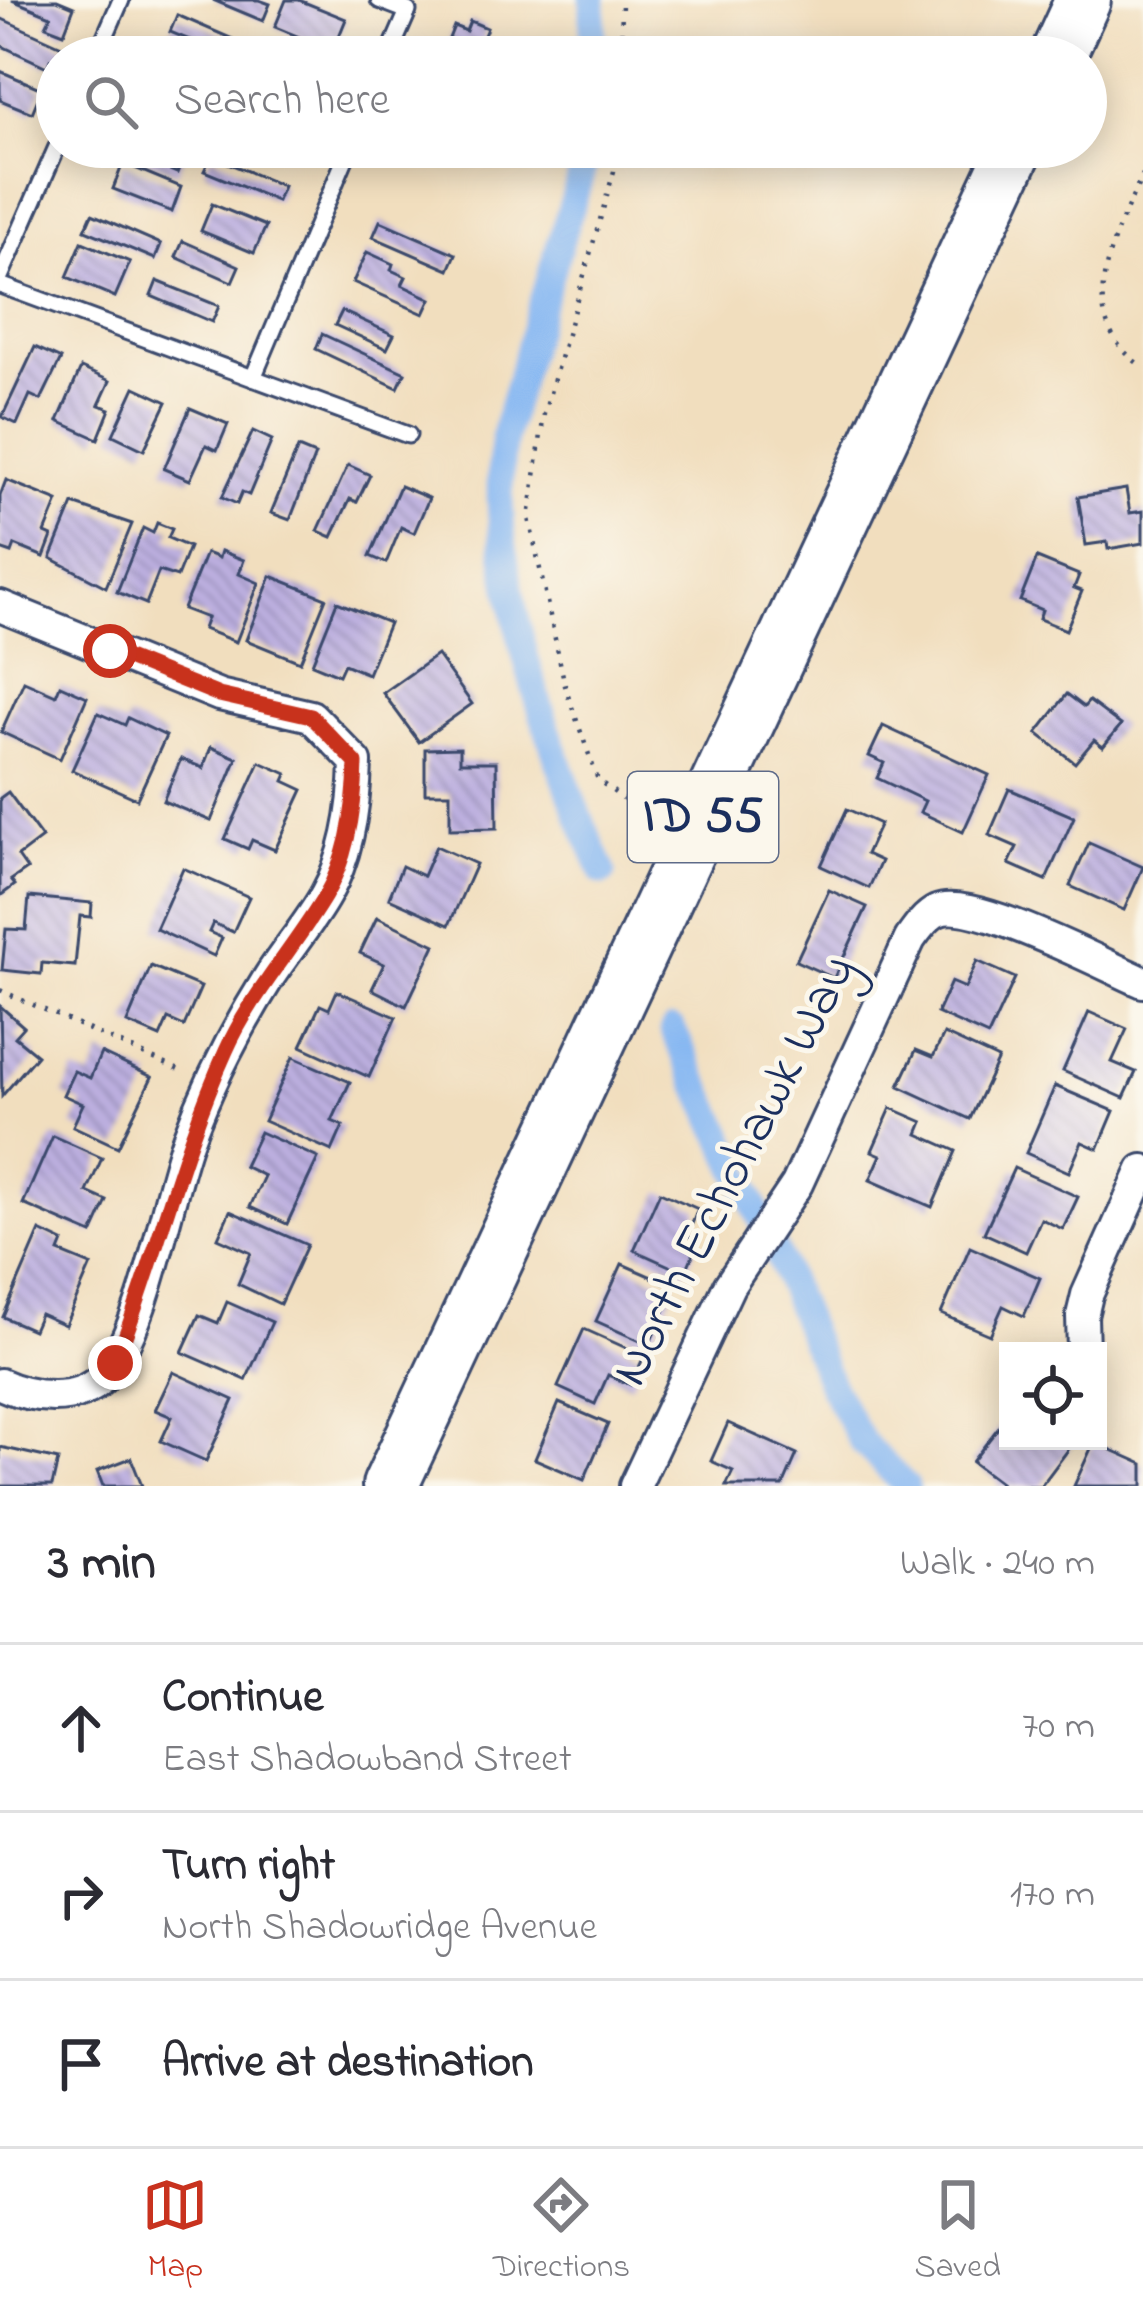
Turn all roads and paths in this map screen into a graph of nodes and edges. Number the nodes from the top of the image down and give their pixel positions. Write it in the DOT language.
graph roads {
  1 [pos="121,0"];
  2 [pos="379,0"];
  3 [pos="622,0"];
  4 [pos="1083,0"];
  5 [pos="105,36"];
  6 [pos="397,36"];
  7 [pos="621,36"];
  8 [pos="1067,36"];
  9 [pos="48,168"];
  10 [pos="341,168"];
  11 [pos="614,168"];
  12 [pos="1006,168"];
  13 [pos="1143,174"];
  14 [pos="0,281"];
  15 [pos="1143,368"];
  16 [pos="253,378"];
  17 [pos="408,435"];
  18 [pos="0,606"];
  19 [pos="639,811"];
  20 [pos="1143,982"];
  21 [pos="0,990"];
  22 [pos="196,1078"];
  23 [pos="1143,1170"];
  24 [pos="1083,1342"];
  25 [pos="0,1384"];
  26 [pos="390,1486"];
  27 [pos="635,1486"];
  1 -- 5 [label="lane"];
  2 -- 6 [label="lane"];
  3 -- 7 [label="path"];
  4 -- 8 [label="highway"];
  9 -- 14 [label="lane"];
  10 -- 16 [label="lane"];
  11 -- 19 [label="path"];
  12 -- 26 [label="highway, ID 55"];
  13 -- 15 [label="path"];
  14 -- 16 [label="lane"];
  16 -- 17 [label="lane"];
  18 -- 25 [label="street"];
  20 -- 27 [label="street, North Echohawk Way"];
  21 -- 22 [label="path"];
  23 -- 24 [label="street"];
}
